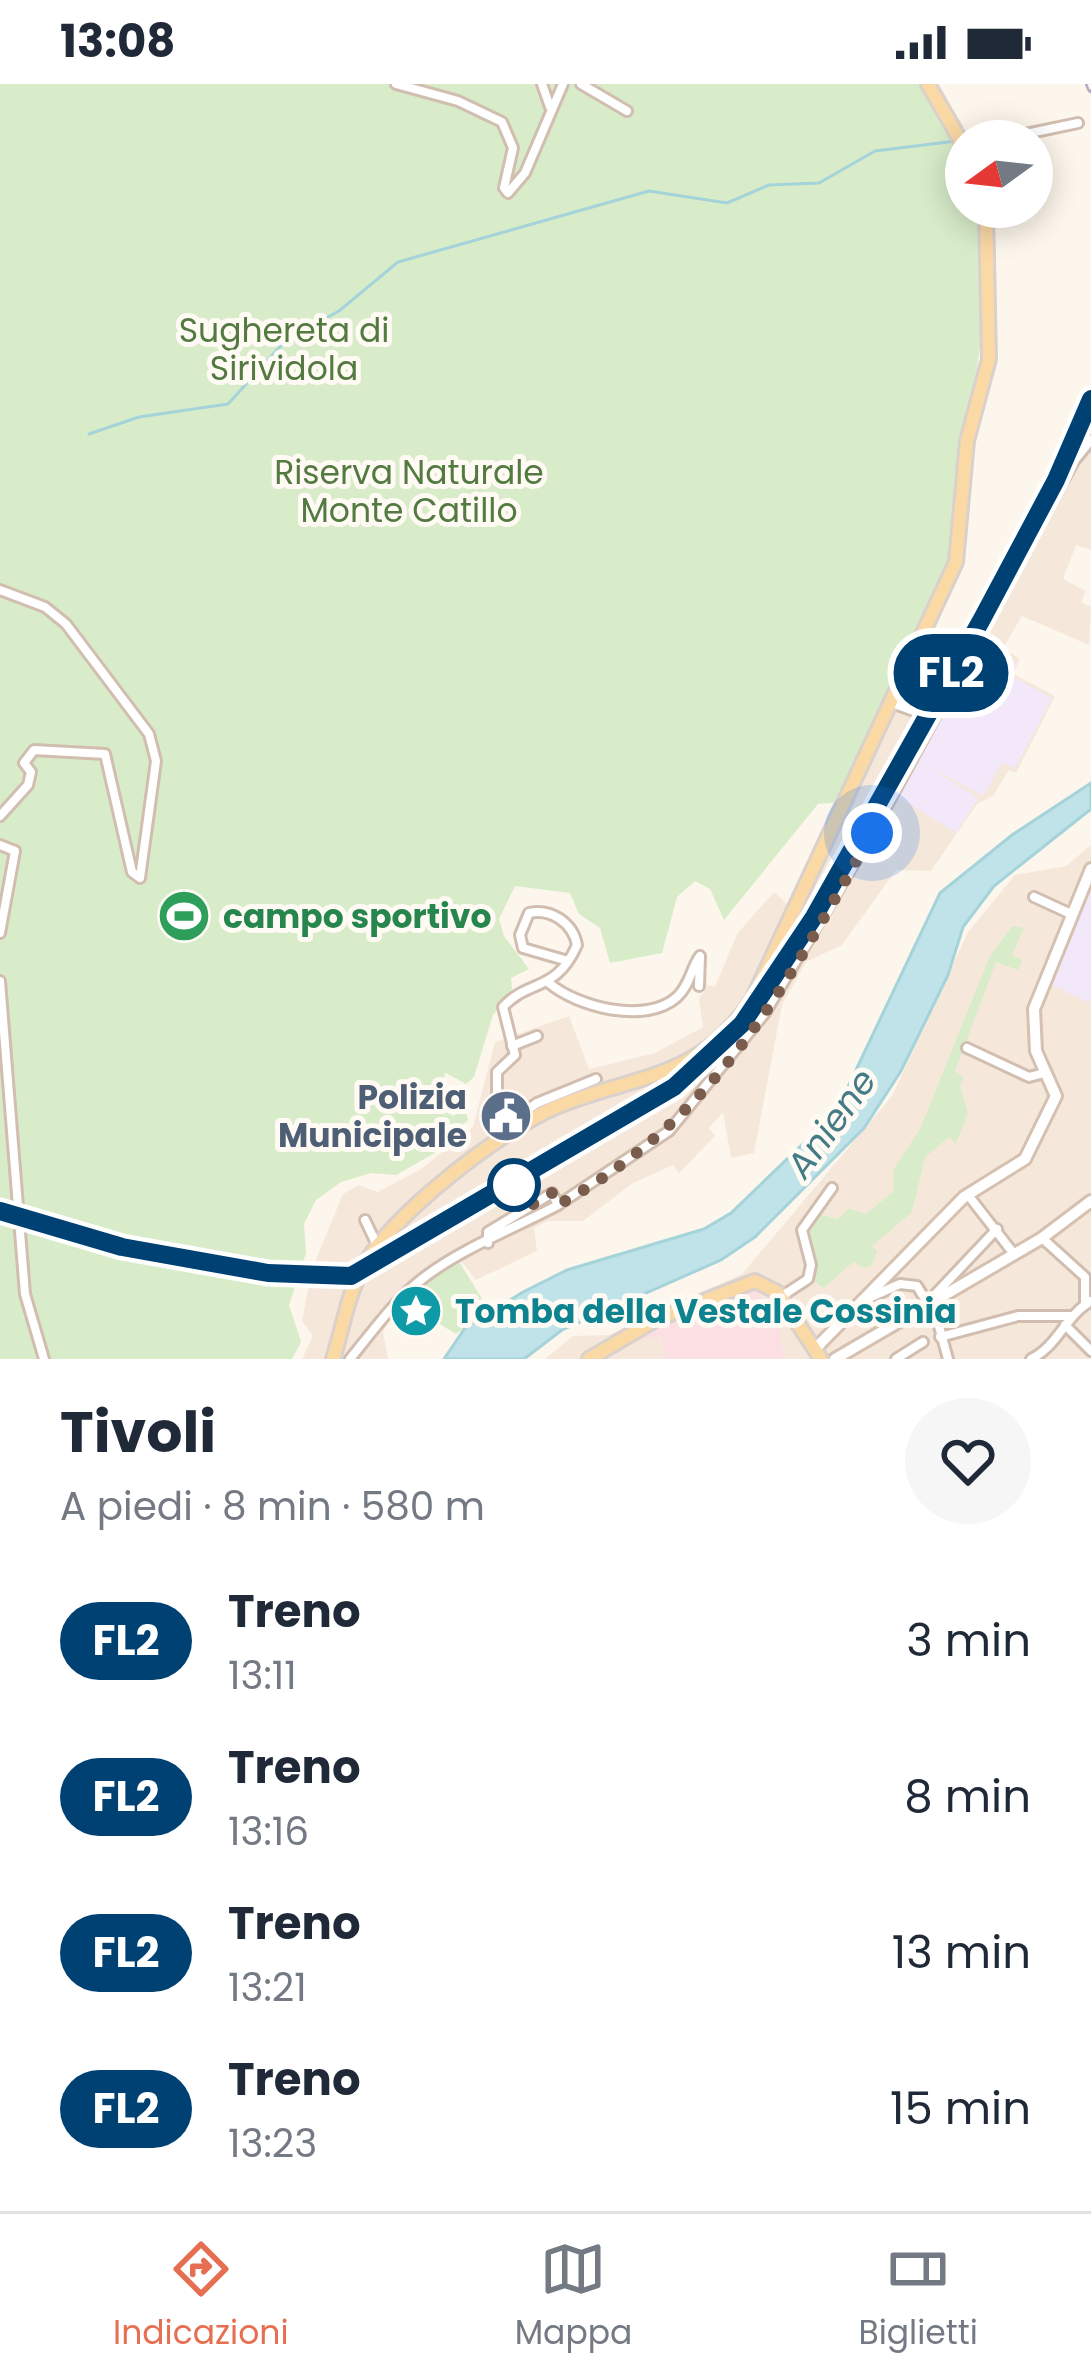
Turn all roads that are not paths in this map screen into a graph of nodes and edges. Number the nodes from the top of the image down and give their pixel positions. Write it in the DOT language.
graph roads {
  1 [pos="396,84"];
  2 [pos="542,84"];
  3 [pos="563,84"];
  4 [pos="581,84"];
  5 [pos="928,84"];
  6 [pos="550,109"];
  7 [pos="627,111"];
  8 [pos="949,120"];
  9 [pos="1078,123"];
  10 [pos="1053,128"];
  11 [pos="986,228"];
  12 [pos="1091,440"];
  13 [pos="0,590"];
  14 [pos="892,703"];
  15 [pos="934,720"];
  16 [pos="0,816"];
  17 [pos="0,845"];
  18 [pos="1091,868"];
  19 [pos="1034,897"];
  20 [pos="1071,914"];
  21 [pos="0,933"];
  22 [pos="568,961"];
  23 [pos="0,982"];
  24 [pos="549,983"];
  25 [pos="699,986"];
  26 [pos="537,1036"];
  27 [pos="512,1046"];
  28 [pos="967,1048"];
  29 [pos="1044,1073"];
  30 [pos="596,1079"];
  31 [pos="500,1130"];
  32 [pos="472,1163"];
  33 [pos="832,1188"];
  34 [pos="968,1195"];
  35 [pos="1090,1204"];
  36 [pos="365,1220"];
  37 [pos="997,1229"];
  38 [pos="1042,1238"];
  39 [pos="378,1245"];
  40 [pos="1014,1254"];
  41 [pos="784,1298"];
  42 [pos="868,1298"];
  43 [pos="928,1302"];
  44 [pos="1088,1303"];
  45 [pos="1068,1320"];
  46 [pos="940,1337"];
  47 [pos="923,1342"];
  48 [pos="1091,1351"];
  49 [pos="331,1356"];
  50 [pos="814,1356"];
  51 [pos="44,1359"];
  52 [pos="350,1359"];
  53 [pos="589,1359"];
  54 [pos="835,1359"];
  55 [pos="896,1359"];
  56 [pos="948,1359"];
  57 [pos="1031,1359"];
  1 -- 6 [label="street"];
  2 -- 6 [label="street"];
  3 -- 6 [label="street"];
  4 -- 7 [label="street"];
  5 -- 8 [label="main road"];
  9 -- 10 [label="street"];
  11 -- 14 [label="main road"];
  12 -- 15 [label="street"];
  13 -- 16 [label="street"];
  14 -- 15 [label="street, bridge"];
  14 -- 32 [label="main road"];
  15 -- 52 [label="street"];
  17 -- 21 [label="street"];
  18 -- 20 [label="main road"];
  19 -- 20 [label="street"];
  20 -- 29 [label="main road"];
  22 -- 22 [label="street"];
  22 -- 24 [label="street"];
  23 -- 51 [label="street"];
  24 -- 25 [label="street"];
  24 -- 27 [label="street"];
  26 -- 27 [label="street"];
  27 -- 31 [label="street"];
  28 -- 29 [label="street"];
  29 -- 34 [label="main road"];
  30 -- 31 [label="street"];
  31 -- 32 [label="street"];
  32 -- 39 [label="main road"];
  33 -- 41 [label="street"];
  34 -- 37 [label="street"];
  34 -- 42 [label="main road"];
  35 -- 38 [label="main road"];
  36 -- 39 [label="street"];
  37 -- 40 [label="street"];
  37 -- 43 [label="street"];
  38 -- 40 [label="main road"];
  38 -- 44 [label="street"];
  39 -- 49 [label="main road"];
  40 -- 43 [label="main road"];
  41 -- 50 [label="main road"];
  41 -- 53 [label="main road"];
  42 -- 43 [label="street"];
  42 -- 50 [label="main road"];
  43 -- 46 [label="street"];
  43 -- 54 [label="main road"];
  44 -- 45 [label="street"];
  45 -- 46 [label="street"];
  45 -- 48 [label="street"];
  45 -- 57 [label="street"];
  46 -- 56 [label="street"];
  47 -- 55 [label="street"];
}
